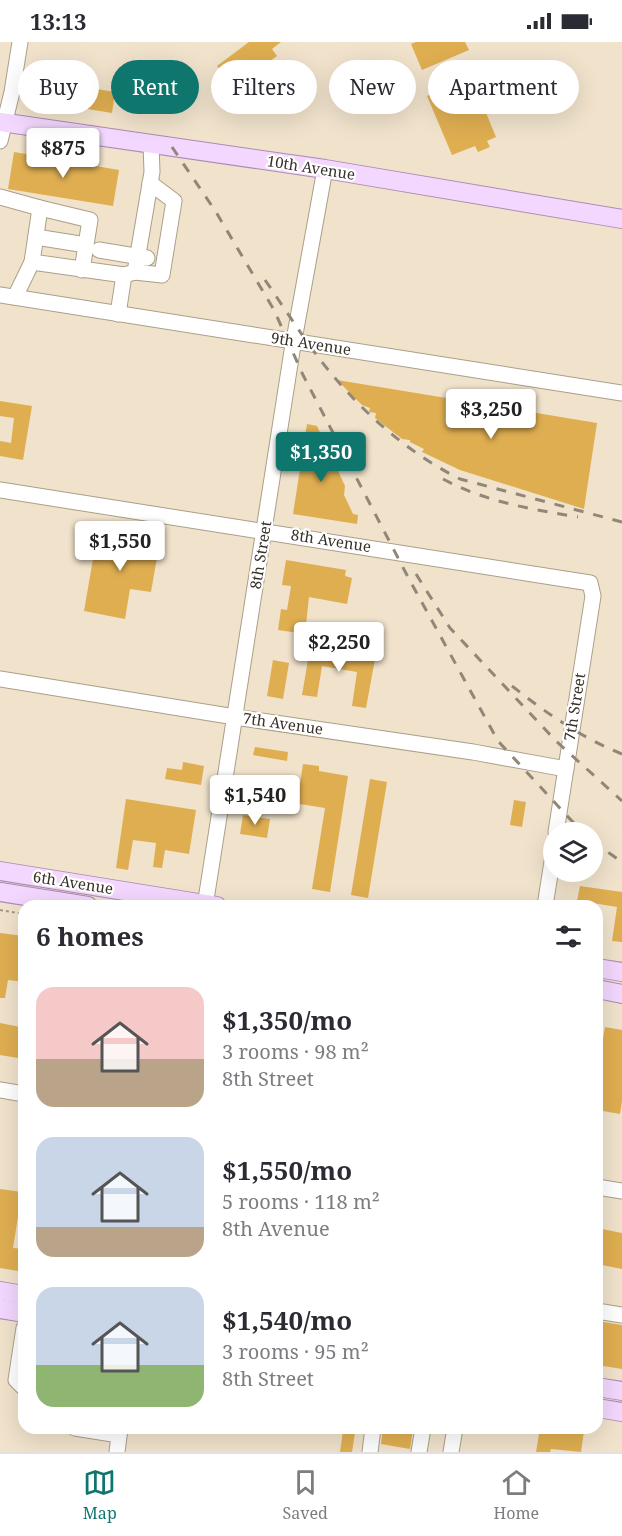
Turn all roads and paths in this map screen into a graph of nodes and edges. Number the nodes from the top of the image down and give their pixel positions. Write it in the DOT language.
graph roads {
  1 [pos="20,42"];
  2 [pos="2,122"];
  3 [pos="0,141"];
  4 [pos="151,144"];
  5 [pos="325,169"];
  6 [pos="150,183"];
  7 [pos="0,197"];
  8 [pos="40,208"];
  9 [pos="622,219"];
  10 [pos="36,237"];
  11 [pos="90,248"];
  12 [pos="152,254"];
  13 [pos="32,262"];
  14 [pos="82,270"];
  15 [pos="129,274"];
  16 [pos="8,296"];
  17 [pos="118,314"];
  18 [pos="294,342"];
  19 [pos="622,393"];
  20 [pos="0,490"];
  21 [pos="265,530"];
  22 [pos="590,583"];
  23 [pos="0,679"];
  24 [pos="235,717"];
  25 [pos="566,769"];
  26 [pos="558,822"];
  27 [pos="0,871"];
  28 [pos="549,882"];
  29 [pos="0,892"];
  30 [pos="50,900"];
  31 [pos="178,900"];
  32 [pos="210,900"];
  33 [pos="546,900"];
  34 [pos="0,910"];
  35 [pos="18,913"];
  36 [pos="603,969"];
  37 [pos="622,972"];
  38 [pos="603,990"];
  39 [pos="622,994"];
  40 [pos="0,1090"];
  41 [pos="18,1093"];
  42 [pos="603,1188"];
  43 [pos="622,1191"];
  44 [pos="0,1291"];
  45 [pos="18,1294"];
  46 [pos="0,1309"];
  47 [pos="18,1311"];
  48 [pos="603,1312"];
  49 [pos="622,1315"];
  50 [pos="18,1367"];
  51 [pos="18,1382"];
  52 [pos="603,1388"];
  53 [pos="622,1391"];
  54 [pos="603,1409"];
  55 [pos="622,1412"];
  56 [pos="120,1434"];
  57 [pos="372,1434"];
  58 [pos="422,1434"];
  59 [pos="454,1434"];
  60 [pos="117,1452"];
  61 [pos="370,1452"];
  62 [pos="419,1452"];
  63 [pos="451,1452"];
  1 -- 2 [label="street"];
  2 -- 3 [label="street"];
  2 -- 4 [label="main road, 10th Avenue"];
  4 -- 5 [label="main road, 10th Avenue"];
  4 -- 6 [label="street"];
  5 -- 9 [label="main road, 10th Avenue"];
  5 -- 18 [label="street, 8th Street"];
  6 -- 12 [label="street"];
  6 -- 12 [label="street"];
  7 -- 8 [label="street"];
  8 -- 10 [label="street"];
  8 -- 11 [label="street"];
  10 -- 11 [label="street"];
  10 -- 13 [label="street"];
  11 -- 12 [label="street"];
  11 -- 14 [label="street"];
  12 -- 15 [label="street"];
  12 -- 15 [label="street"];
  13 -- 14 [label="street"];
  13 -- 16 [label="street"];
  14 -- 15 [label="street"];
  15 -- 17 [label="street"];
  16 -- 17 [label="street, 9th Avenue"];
  17 -- 18 [label="street, 9th Avenue"];
  18 -- 19 [label="street, 9th Avenue"];
  18 -- 21 [label="street, 8th Street"];
  20 -- 21 [label="street, 8th Avenue"];
  21 -- 22 [label="street, 8th Avenue"];
  21 -- 24 [label="street, 8th Street"];
  22 -- 25 [label="street, 7th Street"];
  23 -- 24 [label="street, 7th Avenue"];
  24 -- 25 [label="street, 7th Avenue"];
  24 -- 32 [label="street, 8th Street"];
  25 -- 26 [label="street, 7th Street"];
  27 -- 31 [label="main road, 6th Avenue"];
  28 -- 33 [label="street"];
  29 -- 30 [label="main road, 6th Avenue"];
  34 -- 35 [label="path"];
  36 -- 37 [label="main road"];
  38 -- 39 [label="main road"];
  40 -- 41 [label="street"];
  42 -- 43 [label="street"];
  44 -- 45 [label="main road"];
  46 -- 47 [label="main road"];
  48 -- 49 [label="street"];
  50 -- 51 [label="street"];
  52 -- 53 [label="main road"];
  54 -- 55 [label="main road"];
  56 -- 60 [label="street"];
  57 -- 61 [label="street"];
  58 -- 62 [label="street"];
  59 -- 63 [label="street"];
}
